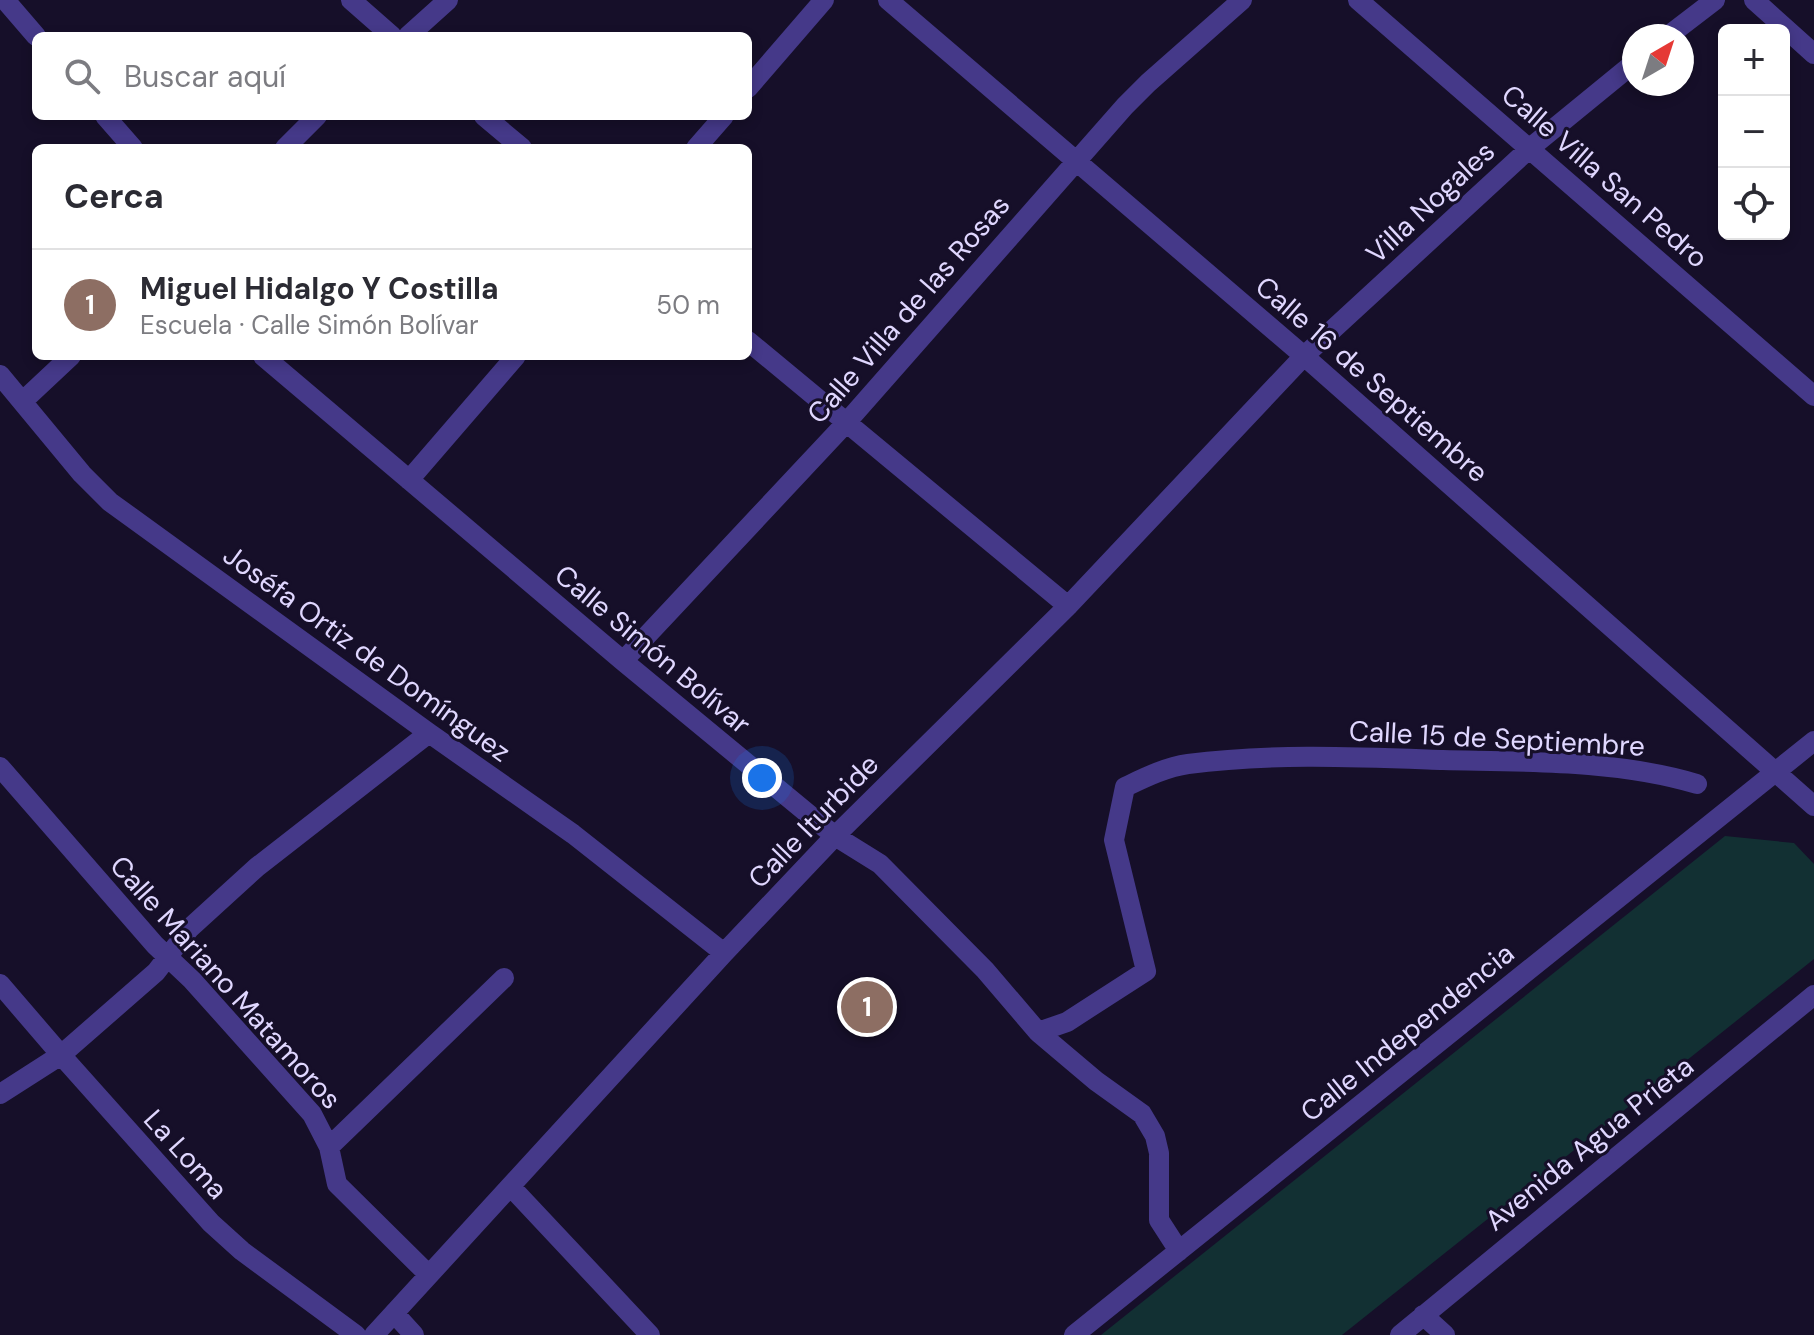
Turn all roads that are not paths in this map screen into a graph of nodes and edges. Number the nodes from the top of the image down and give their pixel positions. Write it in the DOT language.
graph roads {
  1 [pos="5,0"];
  2 [pos="351,0"];
  3 [pos="448,0"];
  4 [pos="824,0"];
  5 [pos="888,0"];
  6 [pos="1242,0"];
  7 [pos="1358,0"];
  8 [pos="1715,0"];
  9 [pos="1754,0"];
  10 [pos="1684,24"];
  11 [pos="33,32"];
  12 [pos="387,32"];
  13 [pos="412,32"];
  14 [pos="1814,54"];
  15 [pos="1622,73"];
  16 [pos="752,83"];
  17 [pos="108,120"];
  18 [pos="313,120"];
  19 [pos="489,120"];
  20 [pos="720,120"];
  21 [pos="130,144"];
  22 [pos="289,144"];
  23 [pos="517,144"];
  24 [pos="700,144"];
  25 [pos="1530,148"];
  26 [pos="1076,161"];
  27 [pos="752,344"];
  28 [pos="1304,356"];
  29 [pos="67,360"];
  30 [pos="268,360"];
  31 [pos="513,360"];
  32 [pos="0,375"];
  33 [pos="1814,396"];
  34 [pos="23,401"];
  35 [pos="846,423"];
  36 [pos="409,480"];
  37 [pos="1068,606"];
  38 [pos="623,661"];
  39 [pos="429,733"];
  40 [pos="1814,741"];
  41 [pos="0,767"];
  42 [pos="1774,772"];
  43 [pos="1697,784"];
  44 [pos="1814,806"];
  45 [pos="835,836"];
  46 [pos="724,953"];
  47 [pos="168,957"];
  48 [pos="504,978"];
  49 [pos="0,984"];
  50 [pos="1814,995"];
  51 [pos="1038,1032"];
  52 [pos="61,1055"];
  53 [pos="0,1094"];
  54 [pos="329,1147"];
  55 [pos="512,1188"];
  56 [pos="1179,1251"];
  57 [pos="428,1274"];
  58 [pos="394,1313"];
  59 [pos="1423,1315"];
  60 [pos="356,1335"];
  61 [pos="374,1335"];
  62 [pos="414,1335"];
  63 [pos="650,1335"];
  64 [pos="1074,1335"];
  65 [pos="1400,1335"];
  66 [pos="1445,1335"];
  1 -- 11 [label="street"];
  2 -- 12 [label="street"];
  3 -- 13 [label="street"];
  4 -- 16 [label="street"];
  5 -- 26 [label="street, Calle 16 de Septiembre"];
  6 -- 26 [label="street, Calle Villa de las Rosas"];
  7 -- 25 [label="street, Calle Villa San Pedro"];
  8 -- 10 [label="street"];
  9 -- 14 [label="street"];
  15 -- 25 [label="street, Villa Nogales"];
  17 -- 21 [label="street"];
  18 -- 22 [label="street"];
  19 -- 23 [label="street"];
  20 -- 24 [label="street"];
  25 -- 28 [label="street, Villa Nogales"];
  25 -- 33 [label="street, Calle Villa San Pedro"];
  26 -- 28 [label="street, Calle 16 de Septiembre"];
  26 -- 35 [label="street, Calle Villa de las Rosas"];
  27 -- 35 [label="street"];
  28 -- 37 [label="street, Calle Iturbide"];
  28 -- 42 [label="street, Calle 16 de Septiembre"];
  29 -- 34 [label="street"];
  30 -- 36 [label="street, Calle Simón Bolívar"];
  31 -- 36 [label="street"];
  32 -- 34 [label="street, Joséfa Ortiz de Domínguez"];
  34 -- 39 [label="street, Joséfa Ortiz de Domínguez"];
  35 -- 37 [label="street"];
  35 -- 38 [label="street, Calle Villa de las Rosas"];
  36 -- 38 [label="street, Calle Simón Bolívar"];
  37 -- 45 [label="street, Calle Iturbide"];
  38 -- 45 [label="street, Calle Simón Bolívar"];
  39 -- 46 [label="street, Joséfa Ortiz de Domínguez"];
  39 -- 47 [label="street"];
  40 -- 42 [label="street, Calle Independencia"];
  41 -- 47 [label="street, Calle Mariano Matamoros"];
  42 -- 44 [label="street, Calle 16 de Septiembre"];
  42 -- 56 [label="street, Calle Independencia"];
  43 -- 51 [label="street, Calle 15 de Septiembre"];
  45 -- 46 [label="street, Calle Iturbide"];
  45 -- 51 [label="street, Calle Simón Bolívar"];
  46 -- 55 [label="street, Calle Iturbide"];
  47 -- 52 [label="street"];
  47 -- 54 [label="street, Calle Mariano Matamoros"];
  48 -- 54 [label="street"];
  49 -- 52 [label="street, La Loma"];
  50 -- 59 [label="street, Avenida Agua Prieta"];
  51 -- 56 [label="street, Calle Simón Bolívar"];
  52 -- 53 [label="street"];
  52 -- 60 [label="street, La Loma"];
  54 -- 57 [label="street, Calle Mariano Matamoros"];
  55 -- 57 [label="street, Calle Iturbide"];
  55 -- 63 [label="street"];
  56 -- 64 [label="street, Calle Independencia"];
  57 -- 58 [label="street, Calle Iturbide"];
  58 -- 61 [label="street, Calle Iturbide"];
  58 -- 62 [label="street"];
  59 -- 65 [label="street, Avenida Agua Prieta"];
  59 -- 66 [label="street"];
}
